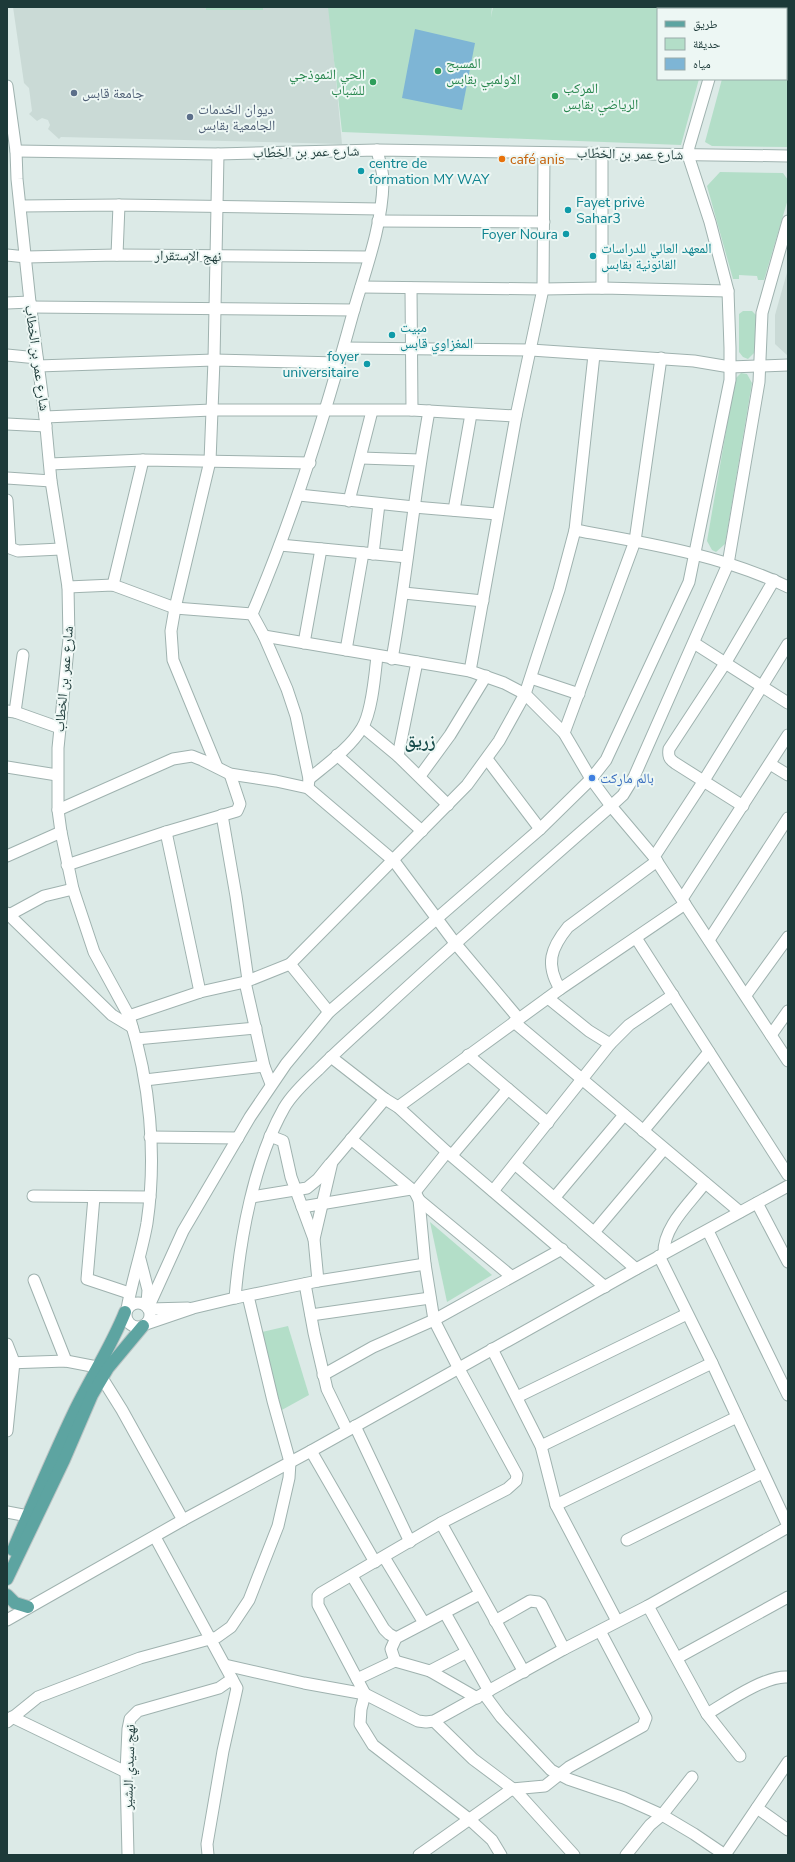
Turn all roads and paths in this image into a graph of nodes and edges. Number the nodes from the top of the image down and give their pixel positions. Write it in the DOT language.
graph roads {
  1 [pos="709,80"];
  2 [pos="7,86"];
  3 [pos="9,117"];
  4 [pos="377,150"];
  5 [pos="16,151"];
  6 [pos="544,153"];
  7 [pos="218,154"];
  8 [pos="602,154"];
  9 [pos="688,155"];
  10 [pos="788,156"];
  11 [pos="12,178"];
  12 [pos="119,205"];
  13 [pos="21,206"];
  14 [pos="217,206"];
  15 [pos="380,210"];
  16 [pos="378,221"];
  17 [pos="788,221"];
  18 [pos="544,222"];
  19 [pos="7,255"];
  20 [pos="116,255"];
  21 [pos="26,257"];
  22 [pos="216,257"];
  23 [pos="369,257"];
  24 [pos="361,287"];
  25 [pos="411,288"];
  26 [pos="602,288"];
  27 [pos="544,289"];
  28 [pos="728,291"];
  29 [pos="7,303"];
  30 [pos="30,305"];
  31 [pos="215,308"];
  32 [pos="354,310"];
  33 [pos="344,348"];
  34 [pos="412,348"];
  35 [pos="531,350"];
  36 [pos="7,355"];
  37 [pos="594,355"];
  38 [pos="661,358"];
  39 [pos="214,360"];
  40 [pos="38,362"];
  41 [pos="339,363"];
  42 [pos="788,365"];
  43 [pos="761,366"];
  44 [pos="730,367"];
  45 [pos="212,410"];
  46 [pos="326,410"];
  47 [pos="412,410"];
  48 [pos="372,411"];
  49 [pos="429,411"];
  50 [pos="471,414"];
  51 [pos="516,416"];
  52 [pos="46,421"];
  53 [pos="7,424"];
  54 [pos="361,458"];
  55 [pos="143,460"];
  56 [pos="420,460"];
  57 [pos="210,461"];
  58 [pos="310,463"];
  59 [pos="50,464"];
  60 [pos="7,478"];
  61 [pos="51,481"];
  62 [pos="299,495"];
  63 [pos="7,500"];
  64 [pos="349,500"];
  65 [pos="379,504"];
  66 [pos="414,507"];
  67 [pos="454,510"];
  68 [pos="497,514"];
  69 [pos="575,530"];
  70 [pos="635,541"];
  71 [pos="280,545"];
  72 [pos="61,549"];
  73 [pos="321,549"];
  74 [pos="368,553"];
  75 [pos="696,555"];
  76 [pos="407,557"];
  77 [pos="728,564"];
  78 [pos="774,580"];
  79 [pos="113,585"];
  80 [pos="68,587"];
  81 [pos="788,587"];
  82 [pos="404,593"];
  83 [pos="483,601"];
  84 [pos="175,608"];
  85 [pos="252,614"];
  86 [pos="264,636"];
  87 [pos="694,642"];
  88 [pos="304,643"];
  89 [pos="788,644"];
  90 [pos="346,650"];
  91 [pos="23,655"];
  92 [pos="377,656"];
  93 [pos="392,658"];
  94 [pos="417,662"];
  95 [pos="726,662"];
  96 [pos="470,671"];
  97 [pos="486,676"];
  98 [pos="531,678"];
  99 [pos="762,686"];
  100 [pos="525,694"];
  101 [pos="579,694"];
  102 [pos="788,702"];
  103 [pos="9,712"];
  104 [pos="363,727"];
  105 [pos="60,728"];
  106 [pos="564,733"];
  107 [pos="788,735"];
  108 [pos="337,755"];
  109 [pos="398,756"];
  110 [pos="487,759"];
  111 [pos="770,764"];
  112 [pos="7,767"];
  113 [pos="217,767"];
  114 [pos="230,774"];
  115 [pos="57,775"];
  116 [pos="788,775"];
  117 [pos="420,776"];
  118 [pos="591,779"];
  119 [pos="703,782"];
  120 [pos="309,783"];
  121 [pos="448,805"];
  122 [pos="611,806"];
  123 [pos="743,806"];
  124 [pos="58,810"];
  125 [pos="222,815"];
  126 [pos="788,818"];
  127 [pos="540,829"];
  128 [pos="61,832"];
  129 [pos="166,832"];
  130 [pos="422,832"];
  131 [pos="7,856"];
  132 [pos="656,859"];
  133 [pos="394,861"];
  134 [pos="67,865"];
  135 [pos="73,890"];
  136 [pos="684,901"];
  137 [pos="8,914"];
  138 [pos="438,919"];
  139 [pos="788,936"];
  140 [pos="636,938"];
  141 [pos="709,940"];
  142 [pos="455,943"];
  143 [pos="290,964"];
  144 [pos="246,981"];
  145 [pos="560,989"];
  146 [pos="200,992"];
  147 [pos="673,995"];
  148 [pos="746,995"];
  149 [pos="548,998"];
  150 [pos="788,1011"];
  151 [pos="330,1012"];
  152 [pos="129,1016"];
  153 [pos="517,1020"];
  154 [pos="132,1027"];
  155 [pos="256,1028"];
  156 [pos="771,1034"];
  157 [pos="136,1039"];
  158 [pos="610,1044"];
  159 [pos="709,1052"];
  160 [pos="468,1055"];
  161 [pos="331,1057"];
  162 [pos="788,1061"];
  163 [pos="264,1066"];
  164 [pos="145,1080"];
  165 [pos="582,1080"];
  166 [pos="271,1084"];
  167 [pos="508,1089"];
  168 [pos="385,1099"];
  169 [pos="398,1107"];
  170 [pos="624,1115"];
  171 [pos="548,1123"];
  172 [pos="642,1130"];
  173 [pos="270,1136"];
  174 [pos="150,1137"];
  175 [pos="238,1138"];
  176 [pos="351,1139"];
  177 [pos="664,1149"];
  178 [pos="450,1154"];
  179 [pos="332,1162"];
  180 [pos="515,1164"];
  181 [pos="788,1175"];
  182 [pos="705,1183"];
  183 [pos="788,1186"];
  184 [pos="296,1191"];
  185 [pos="493,1191"];
  186 [pos="415,1194"];
  187 [pos="34,1196"];
  188 [pos="94,1196"];
  189 [pos="150,1197"];
  190 [pos="252,1197"];
  191 [pos="555,1197"];
  192 [pos="757,1203"];
  193 [pos="323,1204"];
  194 [pos="302,1207"];
  195 [pos="740,1212"];
  196 [pos="708,1231"];
  197 [pos="595,1232"];
  198 [pos="314,1239"];
  199 [pos="562,1249"];
  200 [pos="661,1255"];
  201 [pos="787,1258"];
  202 [pos="140,1259"];
  203 [pos="425,1264"];
  204 [pos="636,1268"];
  205 [pos="511,1276"];
  206 [pos="34,1280"];
  207 [pos="318,1281"];
  208 [pos="305,1284"];
  209 [pos="605,1287"];
  210 [pos="130,1292"];
  211 [pos="248,1296"];
  212 [pos="235,1298"];
  213 [pos="430,1298"];
  214 [pos="148,1308"];
  215 [pos="193,1308"];
  216 [pos="126,1311"];
  217 [pos="687,1314"];
  218 [pos="310,1315"];
  219 [pos="434,1320"];
  220 [pos="145,1325"];
  221 [pos="7,1344"];
  222 [pos="492,1349"];
  223 [pos="66,1361"];
  224 [pos="11,1363"];
  225 [pos="712,1363"];
  226 [pos="459,1369"];
  227 [pos="100,1372"];
  228 [pos="324,1375"];
  229 [pos="788,1395"];
  230 [pos="516,1397"];
  231 [pos="737,1417"];
  232 [pos="351,1428"];
  233 [pos="7,1431"];
  234 [pos="541,1446"];
  235 [pos="311,1451"];
  236 [pos="290,1462"];
  237 [pos="762,1473"];
  238 [pos="556,1505"];
  239 [pos="7,1512"];
  240 [pos="28,1516"];
  241 [pos="183,1520"];
  242 [pos="441,1523"];
  243 [pos="788,1526"];
  244 [pos="154,1537"];
  245 [pos="627,1540"];
  246 [pos="410,1542"];
  247 [pos="380,1559"];
  248 [pos="7,1561"];
  249 [pos="352,1576"];
  250 [pos="7,1579"];
  251 [pos="480,1594"];
  252 [pos="7,1595"];
  253 [pos="788,1597"];
  254 [pos="648,1606"];
  255 [pos="28,1607"];
  256 [pos="445,1613"];
  257 [pos="7,1620"];
  258 [pos="495,1621"];
  259 [pos="617,1621"];
  260 [pos="424,1624"];
  261 [pos="600,1631"];
  262 [pos="396,1638"];
  263 [pos="210,1639"];
  264 [pos="564,1649"];
  265 [pos="467,1652"];
  266 [pos="677,1658"];
  267 [pos="395,1661"];
  268 [pos="225,1665"];
  269 [pos="430,1671"];
  270 [pos="524,1672"];
  271 [pos="788,1677"];
  272 [pos="232,1679"];
  273 [pos="357,1679"];
  274 [pos="365,1694"];
  275 [pos="483,1694"];
  276 [pos="707,1714"];
  277 [pos="9,1719"];
  278 [pos="434,1722"];
  279 [pos="740,1756"];
  280 [pos="788,1762"];
  281 [pos="126,1772"];
  282 [pos="559,1774"];
  283 [pos="692,1777"];
  284 [pos="512,1789"];
  285 [pos="757,1808"];
  286 [pos="662,1815"];
  287 [pos="469,1819"];
  288 [pos="788,1830"];
  289 [pos="128,1855"];
  290 [pos="208,1855"];
  291 [pos="418,1855"];
  292 [pos="501,1855"];
  293 [pos="574,1855"];
  294 [pos="626,1855"];
  295 [pos="725,1855"];
  1 -- 9 [label="street"];
  2 -- 3 [label="street, شارع عمر بن الخطاب"];
  3 -- 5 [label="street, شارع عمر بن الخطاب"];
  4 -- 6 [label="street, شارع عمر بن الخطّاب"];
  4 -- 7 [label="street, شارع عمر بن الخطّاب"];
  4 -- 15 [label="street"];
  5 -- 7 [label="street, شارع عمر بن الخطّاب"];
  5 -- 11 [label="street, شارع عمر بن الخطاب"];
  6 -- 8 [label="street, شارع عمر بن الخطّاب"];
  6 -- 18 [label="street"];
  7 -- 14 [label="street"];
  8 -- 9 [label="street, شارع عمر بن الخطّاب"];
  8 -- 26 [label="street"];
  9 -- 10 [label="street, شارع عمر بن الخطّاب"];
  9 -- 28 [label="street"];
  11 -- 13 [label="street, شارع عمر بن الخطاب"];
  12 -- 13 [label="street"];
  12 -- 14 [label="street"];
  12 -- 20 [label="street"];
  13 -- 21 [label="street, شارع عمر بن الخطاب"];
  14 -- 15 [label="street"];
  14 -- 22 [label="street"];
  15 -- 16 [label="street"];
  16 -- 18 [label="street"];
  16 -- 23 [label="street"];
  17 -- 43 [label="street"];
  18 -- 27 [label="street"];
  19 -- 21 [label="street, نهج الإستقرار"];
  20 -- 21 [label="street, نهج الإستقرار"];
  20 -- 22 [label="street, نهج الإستقرار"];
  21 -- 30 [label="street, شارع عمر بن الخطاب"];
  22 -- 23 [label="street, نهج الإستقرار"];
  22 -- 31 [label="street"];
  23 -- 24 [label="street"];
  24 -- 25 [label="street"];
  24 -- 32 [label="street"];
  25 -- 27 [label="street"];
  25 -- 34 [label="street"];
  26 -- 27 [label="street"];
  26 -- 28 [label="street"];
  27 -- 35 [label="street"];
  28 -- 44 [label="street"];
  29 -- 30 [label="street"];
  30 -- 31 [label="street"];
  30 -- 40 [label="street, شارع عمر بن الخطاب"];
  31 -- 32 [label="street"];
  31 -- 39 [label="street"];
  32 -- 33 [label="street"];
  33 -- 34 [label="street"];
  33 -- 41 [label="street"];
  34 -- 35 [label="street"];
  34 -- 47 [label="street"];
  35 -- 37 [label="street"];
  35 -- 51 [label="street"];
  36 -- 40 [label="street"];
  37 -- 38 [label="street"];
  37 -- 69 [label="street"];
  38 -- 44 [label="street"];
  38 -- 70 [label="street"];
  39 -- 40 [label="street"];
  39 -- 41 [label="street"];
  39 -- 45 [label="street"];
  40 -- 52 [label="street, شارع عمر بن الخطاب"];
  41 -- 46 [label="street"];
  42 -- 43 [label="street"];
  43 -- 44 [label="street"];
  43 -- 77 [label="street"];
  44 -- 75 [label="street"];
  45 -- 46 [label="street"];
  45 -- 52 [label="street"];
  45 -- 57 [label="street"];
  46 -- 48 [label="street"];
  46 -- 58 [label="street"];
  47 -- 48 [label="street"];
  47 -- 49 [label="street"];
  48 -- 54 [label="street"];
  49 -- 50 [label="street"];
  49 -- 56 [label="street"];
  50 -- 51 [label="street"];
  50 -- 67 [label="street"];
  51 -- 68 [label="street"];
  52 -- 53 [label="street"];
  52 -- 59 [label="street, شارع عمر بن الخطاب"];
  54 -- 56 [label="street"];
  54 -- 64 [label="street"];
  55 -- 57 [label="street"];
  55 -- 59 [label="street"];
  55 -- 79 [label="street"];
  56 -- 66 [label="street"];
  57 -- 58 [label="street"];
  57 -- 84 [label="street"];
  58 -- 62 [label="street"];
  59 -- 61 [label="street, شارع عمر بن الخطاب"];
  60 -- 61 [label="street"];
  61 -- 72 [label="street, شارع عمر بن الخطاب"];
  62 -- 64 [label="street"];
  62 -- 71 [label="street"];
  63 -- 72 [label="street"];
  64 -- 65 [label="street"];
  65 -- 66 [label="street"];
  65 -- 74 [label="street"];
  66 -- 67 [label="street"];
  66 -- 76 [label="street"];
  67 -- 68 [label="street"];
  68 -- 83 [label="street"];
  69 -- 70 [label="street"];
  69 -- 98 [label="street"];
  70 -- 75 [label="street"];
  70 -- 101 [label="street"];
  71 -- 73 [label="street"];
  71 -- 85 [label="street"];
  72 -- 80 [label="street, شارع عمر بن الخطاب"];
  73 -- 74 [label="street"];
  73 -- 88 [label="street"];
  74 -- 76 [label="street"];
  74 -- 90 [label="street"];
  75 -- 77 [label="street"];
  75 -- 118 [label="street"];
  76 -- 82 [label="street"];
  77 -- 78 [label="street"];
  77 -- 87 [label="street"];
  78 -- 81 [label="street"];
  78 -- 95 [label="street"];
  79 -- 80 [label="street"];
  79 -- 84 [label="street"];
  80 -- 105 [label="street, شارع عمر بن الخطاب"];
  82 -- 83 [label="street"];
  82 -- 93 [label="street"];
  83 -- 96 [label="street"];
  84 -- 85 [label="street"];
  84 -- 113 [label="street"];
  85 -- 86 [label="street"];
  86 -- 88 [label="street"];
  86 -- 120 [label="street"];
  87 -- 95 [label="street"];
  87 -- 122 [label="street"];
  88 -- 90 [label="street"];
  89 -- 99 [label="street"];
  90 -- 92 [label="street"];
  91 -- 103 [label="street"];
  92 -- 93 [label="street"];
  92 -- 104 [label="street"];
  93 -- 94 [label="street"];
  94 -- 96 [label="street"];
  94 -- 109 [label="street"];
  95 -- 99 [label="street"];
  95 -- 119 [label="street"];
  96 -- 97 [label="street"];
  97 -- 100 [label="street"];
  97 -- 117 [label="street"];
  98 -- 100 [label="street"];
  98 -- 101 [label="street"];
  99 -- 102 [label="street"];
  99 -- 119 [label="street"];
  100 -- 106 [label="street"];
  100 -- 110 [label="street"];
  101 -- 106 [label="street"];
  103 -- 105 [label="street"];
  104 -- 108 [label="street"];
  104 -- 109 [label="street"];
  105 -- 115 [label="street, شارع عمر بن الخطاب"];
  106 -- 118 [label="street"];
  107 -- 111 [label="street"];
  108 -- 120 [label="street"];
  108 -- 130 [label="street"];
  109 -- 117 [label="street"];
  110 -- 121 [label="street"];
  110 -- 127 [label="street"];
  111 -- 116 [label="street"];
  111 -- 123 [label="street"];
  112 -- 115 [label="street"];
  113 -- 114 [label="street"];
  113 -- 124 [label="street"];
  114 -- 120 [label="street"];
  114 -- 125 [label="street"];
  115 -- 124 [label="street, شارع عمر بن الخطاب"];
  117 -- 121 [label="street"];
  118 -- 122 [label="street"];
  118 -- 127 [label="street"];
  119 -- 123 [label="street"];
  119 -- 132 [label="street"];
  120 -- 133 [label="street"];
  121 -- 130 [label="street"];
  122 -- 132 [label="street"];
  122 -- 142 [label="street"];
  123 -- 136 [label="street"];
  124 -- 128 [label="street, شارع عمر بن الخطاب"];
  125 -- 129 [label="street"];
  125 -- 144 [label="street"];
  126 -- 141 [label="street"];
  127 -- 138 [label="street"];
  128 -- 131 [label="street"];
  128 -- 134 [label="street, شارع عمر بن الخطاب"];
  129 -- 134 [label="street"];
  129 -- 146 [label="street"];
  130 -- 133 [label="street"];
  132 -- 136 [label="street"];
  132 -- 145 [label="street"];
  133 -- 138 [label="street"];
  133 -- 143 [label="street"];
  134 -- 135 [label="street, شارع عمر بن الخطاب"];
  135 -- 137 [label="street"];
  135 -- 152 [label="street, شارع عمر بن الخطاب"];
  136 -- 140 [label="street"];
  136 -- 141 [label="street"];
  137 -- 154 [label="street"];
  138 -- 142 [label="street"];
  138 -- 151 [label="street"];
  139 -- 148 [label="street"];
  140 -- 145 [label="street"];
  140 -- 147 [label="street"];
  141 -- 148 [label="street"];
  142 -- 153 [label="street"];
  142 -- 161 [label="street"];
  143 -- 144 [label="street"];
  143 -- 151 [label="street"];
  144 -- 146 [label="street"];
  144 -- 155 [label="street"];
  145 -- 149 [label="street"];
  146 -- 152 [label="street"];
  147 -- 158 [label="street"];
  147 -- 159 [label="street"];
  148 -- 156 [label="street"];
  149 -- 153 [label="street"];
  149 -- 158 [label="street"];
  150 -- 156 [label="street"];
  151 -- 166 [label="street"];
  152 -- 154 [label="street, شارع عمر بن الخطاب"];
  153 -- 160 [label="street"];
  153 -- 165 [label="street"];
  154 -- 157 [label="street, شارع عمر بن الخطاب"];
  155 -- 157 [label="street"];
  155 -- 163 [label="street"];
  156 -- 162 [label="street"];
  157 -- 164 [label="street, شارع عمر بن الخطاب"];
  158 -- 165 [label="street"];
  159 -- 172 [label="street"];
  159 -- 181 [label="street"];
  160 -- 167 [label="street"];
  160 -- 169 [label="street"];
  161 -- 168 [label="street"];
  161 -- 173 [label="street"];
  163 -- 164 [label="street"];
  163 -- 166 [label="street"];
  164 -- 174 [label="street, شارع عمر بن الخطاب"];
  165 -- 170 [label="street"];
  165 -- 171 [label="street"];
  166 -- 175 [label="street"];
  167 -- 171 [label="street"];
  167 -- 178 [label="street"];
  168 -- 169 [label="street"];
  168 -- 176 [label="street"];
  169 -- 178 [label="street"];
  170 -- 172 [label="street"];
  170 -- 191 [label="street"];
  171 -- 180 [label="street"];
  172 -- 177 [label="street"];
  173 -- 184 [label="street"];
  173 -- 190 [label="street"];
  174 -- 175 [label="street"];
  174 -- 189 [label="street, شارع عمر بن الخطاب"];
  175 -- 214 [label="street"];
  176 -- 179 [label="street"];
  176 -- 186 [label="street"];
  177 -- 182 [label="street"];
  177 -- 197 [label="street"];
  178 -- 185 [label="street"];
  178 -- 186 [label="street"];
  179 -- 184 [label="street"];
  179 -- 193 [label="street"];
  180 -- 185 [label="street"];
  180 -- 191 [label="street"];
  182 -- 195 [label="street"];
  182 -- 200 [label="street"];
  183 -- 192 [label="street"];
  184 -- 190 [label="street"];
  184 -- 194 [label="street"];
  185 -- 199 [label="street"];
  186 -- 193 [label="street"];
  186 -- 203 [label="street"];
  186 -- 205 [label="street"];
  187 -- 188 [label="street"];
  188 -- 189 [label="street"];
  188 -- 210 [label="street"];
  189 -- 202 [label="street, شارع عمر بن الخطاب"];
  190 -- 212 [label="street"];
  191 -- 197 [label="street"];
  192 -- 195 [label="street"];
  192 -- 201 [label="street"];
  193 -- 194 [label="street"];
  193 -- 198 [label="street"];
  194 -- 198 [label="street"];
  195 -- 196 [label="street"];
  196 -- 200 [label="street"];
  196 -- 229 [label="street"];
  197 -- 204 [label="street"];
  198 -- 207 [label="street"];
  199 -- 205 [label="street"];
  199 -- 209 [label="street"];
  200 -- 204 [label="street"];
  200 -- 217 [label="street"];
  202 -- 210 [label="street, شارع عمر بن الخطاب"];
  202 -- 214 [label="street"];
  203 -- 207 [label="street"];
  203 -- 213 [label="street"];
  204 -- 209 [label="street"];
  205 -- 219 [label="street"];
  206 -- 223 [label="street"];
  207 -- 208 [label="street"];
  208 -- 211 [label="street"];
  208 -- 218 [label="street"];
  209 -- 222 [label="street"];
  210 -- 216 [label="street, شارع عمر بن الخطاب"];
  211 -- 212 [label="street"];
  211 -- 236 [label="street"];
  212 -- 215 [label="street"];
  213 -- 218 [label="street"];
  213 -- 219 [label="street"];
  214 -- 215 [label="street"];
  214 -- 216 [label="street"];
  214 -- 220 [label="street"];
  215 -- 220 [label="street"];
  216 -- 220 [label="street"];
  216 -- 227 [label="main road"];
  217 -- 225 [label="street"];
  217 -- 230 [label="street"];
  218 -- 228 [label="street"];
  219 -- 226 [label="street"];
  219 -- 228 [label="street"];
  220 -- 227 [label="main road"];
  221 -- 224 [label="street"];
  222 -- 226 [label="street"];
  222 -- 230 [label="street"];
  223 -- 224 [label="street"];
  223 -- 227 [label="street"];
  224 -- 233 [label="street"];
  225 -- 231 [label="street"];
  225 -- 234 [label="street"];
  226 -- 232 [label="street"];
  226 -- 242 [label="street"];
  227 -- 240 [label="main road"];
  227 -- 241 [label="street"];
  227 -- 250 [label="main road"];
  228 -- 232 [label="street"];
  230 -- 234 [label="street"];
  231 -- 237 [label="street"];
  231 -- 238 [label="street"];
  232 -- 235 [label="street"];
  232 -- 246 [label="street"];
  234 -- 238 [label="street"];
  235 -- 236 [label="street"];
  235 -- 247 [label="street"];
  236 -- 241 [label="street"];
  236 -- 263 [label="street"];
  237 -- 243 [label="street"];
  237 -- 245 [label="street"];
  238 -- 259 [label="street"];
  239 -- 240 [label="street"];
  240 -- 248 [label="main road"];
  241 -- 244 [label="street"];
  242 -- 246 [label="street"];
  242 -- 251 [label="street"];
  243 -- 254 [label="street"];
  244 -- 255 [label="street"];
  244 -- 263 [label="street"];
  246 -- 247 [label="street"];
  247 -- 249 [label="street"];
  247 -- 260 [label="street"];
  249 -- 262 [label="street"];
  249 -- 273 [label="street"];
  251 -- 256 [label="street"];
  251 -- 258 [label="street"];
  252 -- 255 [label="main road"];
  253 -- 266 [label="street"];
  254 -- 259 [label="street"];
  254 -- 266 [label="street"];
  255 -- 257 [label="street"];
  256 -- 260 [label="street"];
  256 -- 265 [label="street"];
  258 -- 264 [label="street"];
  258 -- 270 [label="street"];
  259 -- 261 [label="street"];
  260 -- 262 [label="street"];
  261 -- 264 [label="street"];
  261 -- 282 [label="street"];
  262 -- 267 [label="street"];
  263 -- 268 [label="street"];
  263 -- 277 [label="street"];
  264 -- 270 [label="street"];
  265 -- 269 [label="street"];
  265 -- 275 [label="street"];
  266 -- 276 [label="street"];
  267 -- 269 [label="street"];
  267 -- 273 [label="street"];
  268 -- 272 [label="street"];
  268 -- 274 [label="street"];
  269 -- 275 [label="street"];
  270 -- 275 [label="street"];
  271 -- 276 [label="street"];
  272 -- 281 [label="street, نهج سيدي البشير"];
  272 -- 290 [label="street"];
  273 -- 274 [label="street"];
  274 -- 278 [label="street"];
  274 -- 287 [label="street"];
  275 -- 278 [label="street"];
  275 -- 282 [label="street"];
  276 -- 279 [label="street"];
  277 -- 281 [label="street"];
  278 -- 284 [label="street"];
  280 -- 285 [label="street"];
  281 -- 289 [label="street, نهج سيدي البشير"];
  282 -- 284 [label="street"];
  282 -- 286 [label="street"];
  283 -- 286 [label="street"];
  284 -- 287 [label="street"];
  284 -- 293 [label="street"];
  285 -- 288 [label="street"];
  285 -- 295 [label="street"];
  286 -- 294 [label="street"];
  286 -- 295 [label="street"];
  287 -- 291 [label="street"];
  287 -- 292 [label="street"];
}
